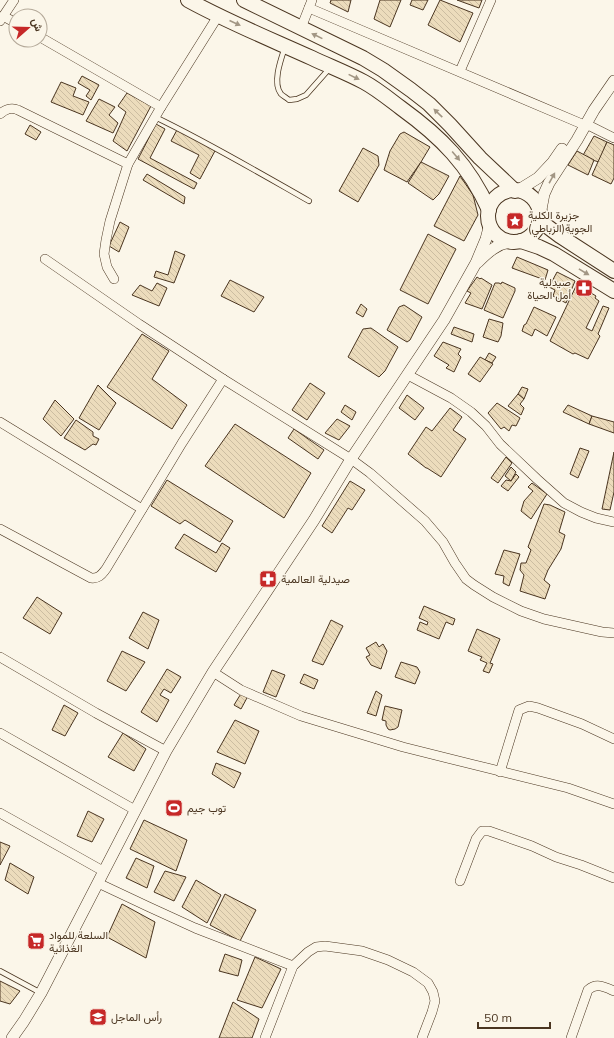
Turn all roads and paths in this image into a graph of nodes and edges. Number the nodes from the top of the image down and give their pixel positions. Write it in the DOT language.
graph roads {
  1 [pos="14,0"];
  2 [pos="188,0"];
  3 [pos="244,0"];
  4 [pos="491,0"];
  5 [pos="310,4"];
  6 [pos="218,16"];
  7 [pos="2,19"];
  8 [pos="301,28"];
  9 [pos="48,42"];
  10 [pos="285,46"];
  11 [pos="331,67"];
  12 [pos="460,71"];
  13 [pos="614,81"];
  14 [pos="161,107"];
  15 [pos="0,114"];
  16 [pos="155,117"];
  17 [pos="584,124"];
  18 [pos="614,138"];
  19 [pos="128,164"];
  20 [pos="516,191"];
  21 [pos="309,200"];
  22 [pos="489,210"];
  23 [pos="540,216"];
  24 [pos="490,224"];
  25 [pos="516,241"];
  26 [pos="45,259"];
  27 [pos="476,263"];
  28 [pos="614,271"];
  29 [pos="114,279"];
  30 [pos="614,291"];
  31 [pos="408,375"];
  32 [pos="223,379"];
  33 [pos="0,422"];
  34 [pos="351,459"];
  35 [pos="142,509"];
  36 [pos="614,522"];
  37 [pos="0,529"];
  38 [pos="614,633"];
  39 [pos="0,657"];
  40 [pos="213,672"];
  41 [pos="0,733"];
  42 [pos="614,738"];
  43 [pos="166,751"];
  44 [pos="500,772"];
  45 [pos="614,804"];
  46 [pos="135,810"];
  47 [pos="0,813"];
  48 [pos="103,871"];
  49 [pos="614,878"];
  50 [pos="460,881"];
  51 [pos="98,883"];
  52 [pos="293,966"];
  53 [pos="0,971"];
  54 [pos="614,991"];
  55 [pos="41,993"];
  56 [pos="12,1038"];
  57 [pos="265,1038"];
  58 [pos="422,1038"];
  59 [pos="571,1038"];
  1 -- 7 [label="street"];
  2 -- 6 [label="main road"];
  3 -- 8 [label="main road"];
  4 -- 12 [label="street"];
  5 -- 8 [label="street"];
  5 -- 12 [label="street"];
  6 -- 10 [label="main road, one-way"];
  6 -- 14 [label="street"];
  20 -- 8 [label="main road, one-way"];
  9 -- 14 [label="street"];
  10 -- 11 [label="main road"];
  10 -- 11 [label="lane"];
  11 -- 22 [label="main road, one-way"];
  12 -- 17 [label="street"];
  13 -- 17 [label="street"];
  14 -- 16 [label="street"];
  15 -- 19 [label="street"];
  16 -- 19 [label="street"];
  16 -- 21 [label="lane"];
  17 -- 18 [label="street"];
  17 -- 20 [label="street"];
  23 -- 17 [label="street, one-way"];
  19 -- 29 [label="street"];
  20 -- 22 [label="main road"];
  20 -- 23 [label="main road"];
  22 -- 24 [label="main road"];
  23 -- 25 [label="main road"];
  23 -- 28 [label="main road"];
  24 -- 25 [label="main road"];
  24 -- 27 [label="street"];
  25 -- 27 [label="street"];
  25 -- 30 [label="main road, one-way"];
  26 -- 32 [label="street"];
  27 -- 31 [label="street"];
  31 -- 34 [label="street"];
  31 -- 36 [label="street"];
  32 -- 34 [label="street"];
  32 -- 35 [label="street"];
  33 -- 35 [label="street"];
  34 -- 38 [label="street"];
  34 -- 40 [label="street"];
  35 -- 37 [label="street"];
  39 -- 43 [label="street"];
  40 -- 43 [label="street"];
  40 -- 44 [label="street"];
  41 -- 46 [label="street"];
  42 -- 44 [label="street"];
  43 -- 46 [label="street"];
  44 -- 45 [label="street"];
  46 -- 48 [label="street"];
  47 -- 48 [label="street"];
  48 -- 51 [label="street"];
  49 -- 50 [label="street"];
  51 -- 52 [label="street"];
  51 -- 55 [label="street"];
  52 -- 57 [label="street"];
  52 -- 58 [label="street"];
  53 -- 55 [label="lane"];
  54 -- 59 [label="street"];
  55 -- 56 [label="street"];
}
